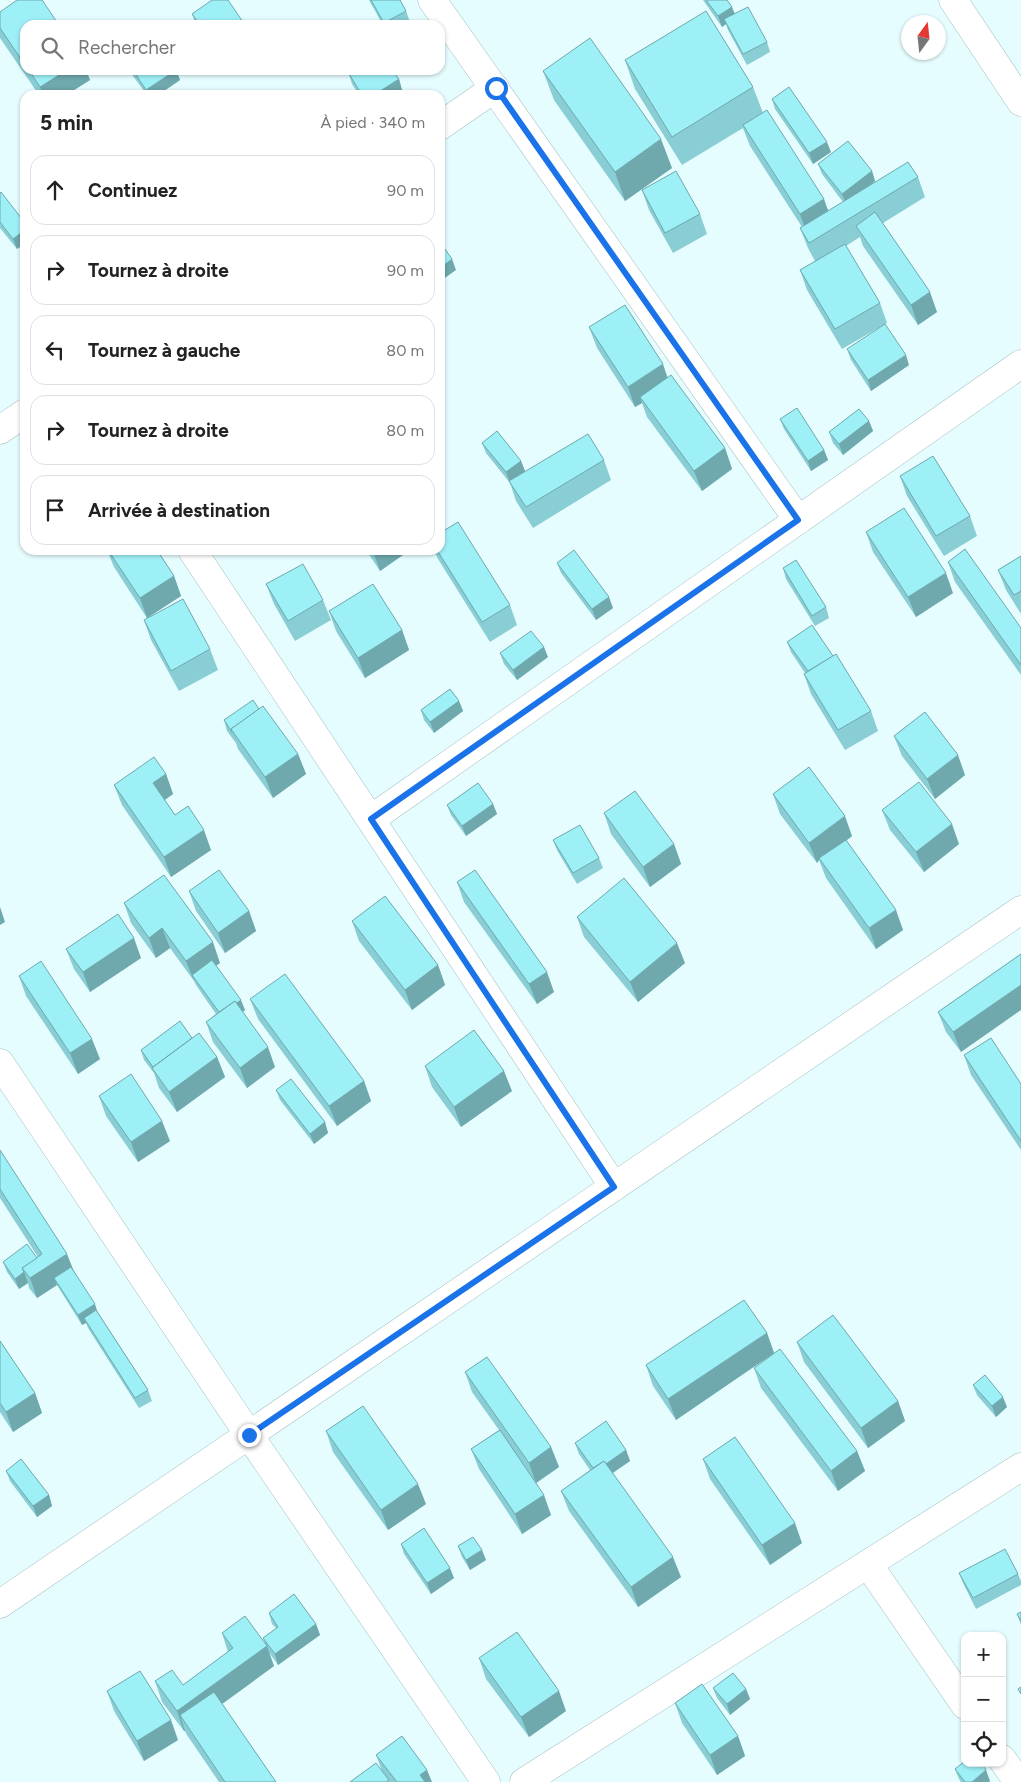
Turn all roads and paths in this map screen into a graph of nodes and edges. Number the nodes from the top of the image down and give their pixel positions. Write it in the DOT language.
graph roads {
  1 [pos="432,0"];
  2 [pos="953,0"];
  3 [pos="496,88"];
  4 [pos="1021,102"];
  5 [pos="445,123"];
  6 [pos="1021,364"];
  7 [pos="20,416"];
  8 [pos="0,430"];
  9 [pos="798,520"];
  10 [pos="195,555"];
  11 [pos="371,819"];
  12 [pos="1021,910"];
  13 [pos="5,1080"];
  14 [pos="614,1187"];
  15 [pos="249,1435"];
  16 [pos="1021,1467"];
  17 [pos="868,1564"];
  18 [pos="0,1604"];
  19 [pos="961,1699"];
  20 [pos="1006,1765"];
  21 [pos="486,1782"];
  22 [pos="524,1782"];
  23 [pos="1018,1782"];
  1 -- 3 [label="street"];
  2 -- 4 [label="street"];
  3 -- 5 [label="street"];
  3 -- 9 [label="street"];
  6 -- 9 [label="street"];
  7 -- 8 [label="street"];
  9 -- 11 [label="street"];
  10 -- 11 [label="street"];
  11 -- 14 [label="street"];
  12 -- 14 [label="street"];
  13 -- 15 [label="street"];
  14 -- 15 [label="street"];
  15 -- 18 [label="street"];
  15 -- 21 [label="street"];
  16 -- 17 [label="street"];
  17 -- 19 [label="street"];
  17 -- 22 [label="street"];
  20 -- 23 [label="street"];
}
